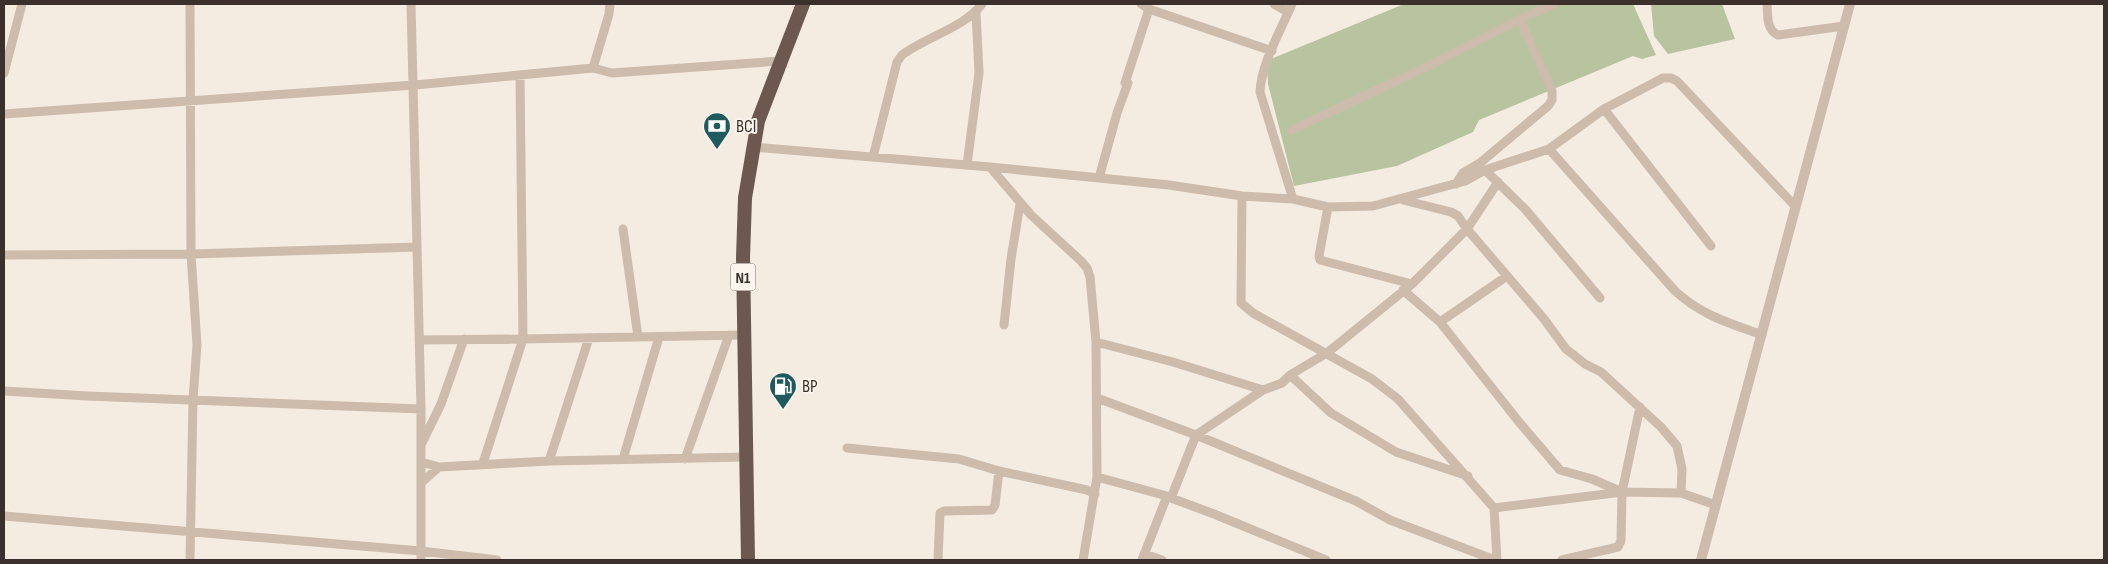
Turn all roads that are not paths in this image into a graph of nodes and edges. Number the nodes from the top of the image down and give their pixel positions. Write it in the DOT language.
graph roads {
  1 [pos="22,4"];
  2 [pos="190,4"];
  3 [pos="411,4"];
  4 [pos="610,4"];
  5 [pos="803,4"];
  6 [pos="1141,4"];
  7 [pos="1274,4"];
  8 [pos="1554,4"];
  9 [pos="1767,4"];
  10 [pos="1850,4"];
  11 [pos="979,8"];
  12 [pos="1290,8"];
  13 [pos="1149,10"];
  14 [pos="1520,18"];
  15 [pos="1844,26"];
  16 [pos="1272,51"];
  17 [pos="780,61"];
  18 [pos="593,68"];
  19 [pos="4,73"];
  20 [pos="520,75"];
  21 [pos="415,85"];
  22 [pos="190,101"];
  23 [pos="1604,109"];
  24 [pos="4,114"];
  25 [pos="1292,130"];
  26 [pos="752,147"];
  27 [pos="1549,149"];
  28 [pos="873,157"];
  29 [pos="967,165"];
  30 [pos="990,167"];
  31 [pos="1485,170"];
  32 [pos="1099,178"];
  33 [pos="1498,182"];
  34 [pos="1456,184"];
  35 [pos="1242,196"];
  36 [pos="1293,199"];
  37 [pos="1400,199"];
  38 [pos="1020,204"];
  39 [pos="1795,206"];
  40 [pos="1328,207"];
  41 [pos="623,229"];
  42 [pos="1467,229"];
  43 [pos="1711,246"];
  44 [pos="417,247"];
  45 [pos="191,254"];
  46 [pos="4,255"];
  47 [pos="1507,276"];
  48 [pos="1412,284"];
  49 [pos="1403,290"];
  50 [pos="1600,298"];
  51 [pos="1440,322"];
  52 [pos="1004,325"];
  53 [pos="729,335"];
  54 [pos="744,335"];
  55 [pos="1762,335"];
  56 [pos="659,336"];
  57 [pos="638,337"];
  58 [pos="589,338"];
  59 [pos="464,339"];
  60 [pos="419,340"];
  61 [pos="524,340"];
  62 [pos="1096,342"];
  63 [pos="1327,353"];
  64 [pos="1290,375"];
  65 [pos="4,390"];
  66 [pos="1263,390"];
  67 [pos="1097,398"];
  68 [pos="194,399"];
  69 [pos="1640,407"];
  70 [pos="421,409"];
  71 [pos="1196,435"];
  72 [pos="421,445"];
  73 [pos="847,448"];
  74 [pos="746,457"];
  75 [pos="623,459"];
  76 [pos="684,459"];
  77 [pos="549,461"];
  78 [pos="421,462"];
  79 [pos="483,463"];
  80 [pos="439,467"];
  81 [pos="999,471"];
  82 [pos="1468,476"];
  83 [pos="1098,478"];
  84 [pos="421,483"];
  85 [pos="1622,492"];
  86 [pos="1681,493"];
  87 [pos="1094,494"];
  88 [pos="1169,497"];
  89 [pos="1716,505"];
  90 [pos="1494,508"];
  91 [pos="4,516"];
  92 [pos="191,532"];
  93 [pos="421,555"];
  94 [pos="1143,557"];
  95 [pos="190,560"];
  96 [pos="497,560"];
  97 [pos="748,560"];
  98 [pos="938,560"];
  99 [pos="1083,560"];
  100 [pos="1162,560"];
  101 [pos="1326,560"];
  102 [pos="1496,560"];
  103 [pos="1562,560"];
  104 [pos="1702,560"];
  1 -- 19 [label="street"];
  2 -- 22 [label="street"];
  3 -- 21 [label="street"];
  4 -- 18 [label="street"];
  5 -- 17 [label="highway, N1"];
  6 -- 13 [label="street"];
  7 -- 12 [label="street"];
  8 -- 14 [label="street"];
  9 -- 15 [label="street"];
  10 -- 15 [label="street"];
  11 -- 28 [label="street"];
  11 -- 29 [label="street"];
  12 -- 16 [label="street"];
  13 -- 16 [label="street"];
  13 -- 32 [label="street"];
  14 -- 25 [label="street"];
  14 -- 34 [label="street"];
  15 -- 39 [label="street"];
  16 -- 36 [label="street"];
  17 -- 18 [label="street"];
  17 -- 26 [label="highway, N1"];
  18 -- 20 [label="street"];
  20 -- 21 [label="street"];
  20 -- 61 [label="street"];
  21 -- 22 [label="street"];
  21 -- 44 [label="street"];
  22 -- 24 [label="street"];
  22 -- 45 [label="street"];
  23 -- 27 [label="street"];
  23 -- 39 [label="street"];
  23 -- 43 [label="street"];
  26 -- 28 [label="street"];
  26 -- 54 [label="highway, N1"];
  27 -- 31 [label="street"];
  27 -- 55 [label="street"];
  28 -- 29 [label="street"];
  29 -- 30 [label="street"];
  30 -- 32 [label="street"];
  30 -- 38 [label="street"];
  31 -- 33 [label="street"];
  31 -- 34 [label="street"];
  32 -- 35 [label="street"];
  33 -- 42 [label="street"];
  33 -- 50 [label="street"];
  34 -- 37 [label="street"];
  35 -- 36 [label="street"];
  35 -- 63 [label="street"];
  36 -- 40 [label="street"];
  37 -- 40 [label="street"];
  37 -- 42 [label="street"];
  38 -- 52 [label="street"];
  38 -- 62 [label="street"];
  39 -- 55 [label="street"];
  40 -- 48 [label="street"];
  41 -- 57 [label="street"];
  42 -- 47 [label="street"];
  42 -- 48 [label="street"];
  44 -- 45 [label="street"];
  44 -- 60 [label="street"];
  45 -- 46 [label="street"];
  45 -- 68 [label="street"];
  47 -- 51 [label="street"];
  47 -- 69 [label="street"];
  48 -- 49 [label="street"];
  49 -- 51 [label="street"];
  49 -- 63 [label="street"];
  51 -- 85 [label="street"];
  53 -- 54 [label="street"];
  53 -- 56 [label="street"];
  53 -- 76 [label="street"];
  54 -- 74 [label="highway, N1"];
  55 -- 89 [label="street"];
  56 -- 57 [label="street"];
  56 -- 75 [label="street"];
  57 -- 58 [label="street"];
  58 -- 61 [label="street"];
  58 -- 77 [label="street"];
  59 -- 60 [label="street"];
  59 -- 61 [label="street"];
  59 -- 72 [label="street"];
  60 -- 70 [label="street"];
  61 -- 79 [label="street"];
  62 -- 66 [label="street"];
  62 -- 67 [label="street"];
  63 -- 64 [label="street"];
  63 -- 82 [label="street"];
  64 -- 66 [label="street"];
  64 -- 82 [label="street"];
  65 -- 68 [label="street"];
  66 -- 71 [label="street"];
  67 -- 71 [label="street"];
  67 -- 83 [label="street"];
  68 -- 70 [label="street"];
  68 -- 92 [label="street"];
  69 -- 85 [label="street"];
  69 -- 86 [label="street"];
  70 -- 72 [label="street"];
  71 -- 88 [label="street"];
  71 -- 102 [label="street"];
  72 -- 78 [label="street"];
  73 -- 81 [label="street"];
  74 -- 76 [label="street"];
  74 -- 97 [label="highway, N1"];
  75 -- 76 [label="street"];
  75 -- 77 [label="street"];
  77 -- 79 [label="street"];
  78 -- 80 [label="street"];
  78 -- 84 [label="street"];
  79 -- 80 [label="street"];
  80 -- 84 [label="street"];
  81 -- 87 [label="street"];
  81 -- 98 [label="street"];
  82 -- 90 [label="street"];
  83 -- 87 [label="street"];
  83 -- 88 [label="street"];
  84 -- 93 [label="street"];
  85 -- 86 [label="street"];
  85 -- 90 [label="street"];
  85 -- 103 [label="street"];
  86 -- 89 [label="street"];
  87 -- 99 [label="street"];
  88 -- 94 [label="street"];
  88 -- 101 [label="street"];
  89 -- 104 [label="street"];
  90 -- 102 [label="street"];
  91 -- 92 [label="street"];
  92 -- 93 [label="street"];
  92 -- 95 [label="street"];
  93 -- 96 [label="street"];
  94 -- 100 [label="street"];
}
